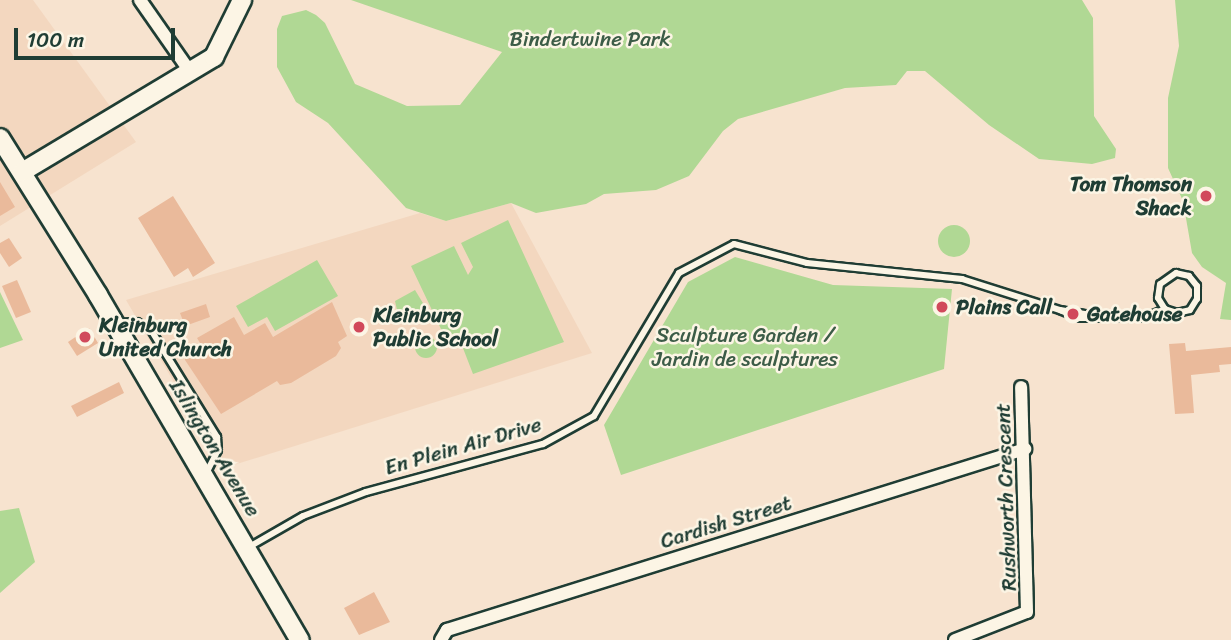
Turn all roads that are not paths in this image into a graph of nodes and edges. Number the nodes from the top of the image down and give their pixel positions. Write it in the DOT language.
graph roads {
  1 [pos="140,0"];
  2 [pos="243,0"];
  3 [pos="191,73"];
  4 [pos="0,138"];
  5 [pos="22,172"];
  6 [pos="1165,309"];
  7 [pos="114,324"];
  8 [pos="1021,387"];
  9 [pos="1025,449"];
  10 [pos="205,476"];
  11 [pos="248,548"];
  12 [pos="441,638"];
  13 [pos="300,640"];
  14 [pos="955,640"];
  1 -- 3 [label="street"];
  2 -- 3 [label="street"];
  3 -- 5 [label="street"];
  4 -- 5 [label="street, Islington Avenue"];
  5 -- 7 [label="street, Islington Avenue"];
  6 -- 6 [label="lane"];
  6 -- 11 [label="lane, En Plein Air Drive"];
  7 -- 10 [label="street, Islington Avenue"];
  7 -- 10 [label="lane"];
  8 -- 9 [label="street, Rushworth Crescent"];
  9 -- 12 [label="street, Cardish Street"];
  9 -- 14 [label="street, Rushworth Crescent"];
  10 -- 11 [label="street, Islington Avenue"];
  11 -- 13 [label="street, Islington Avenue"];
}
